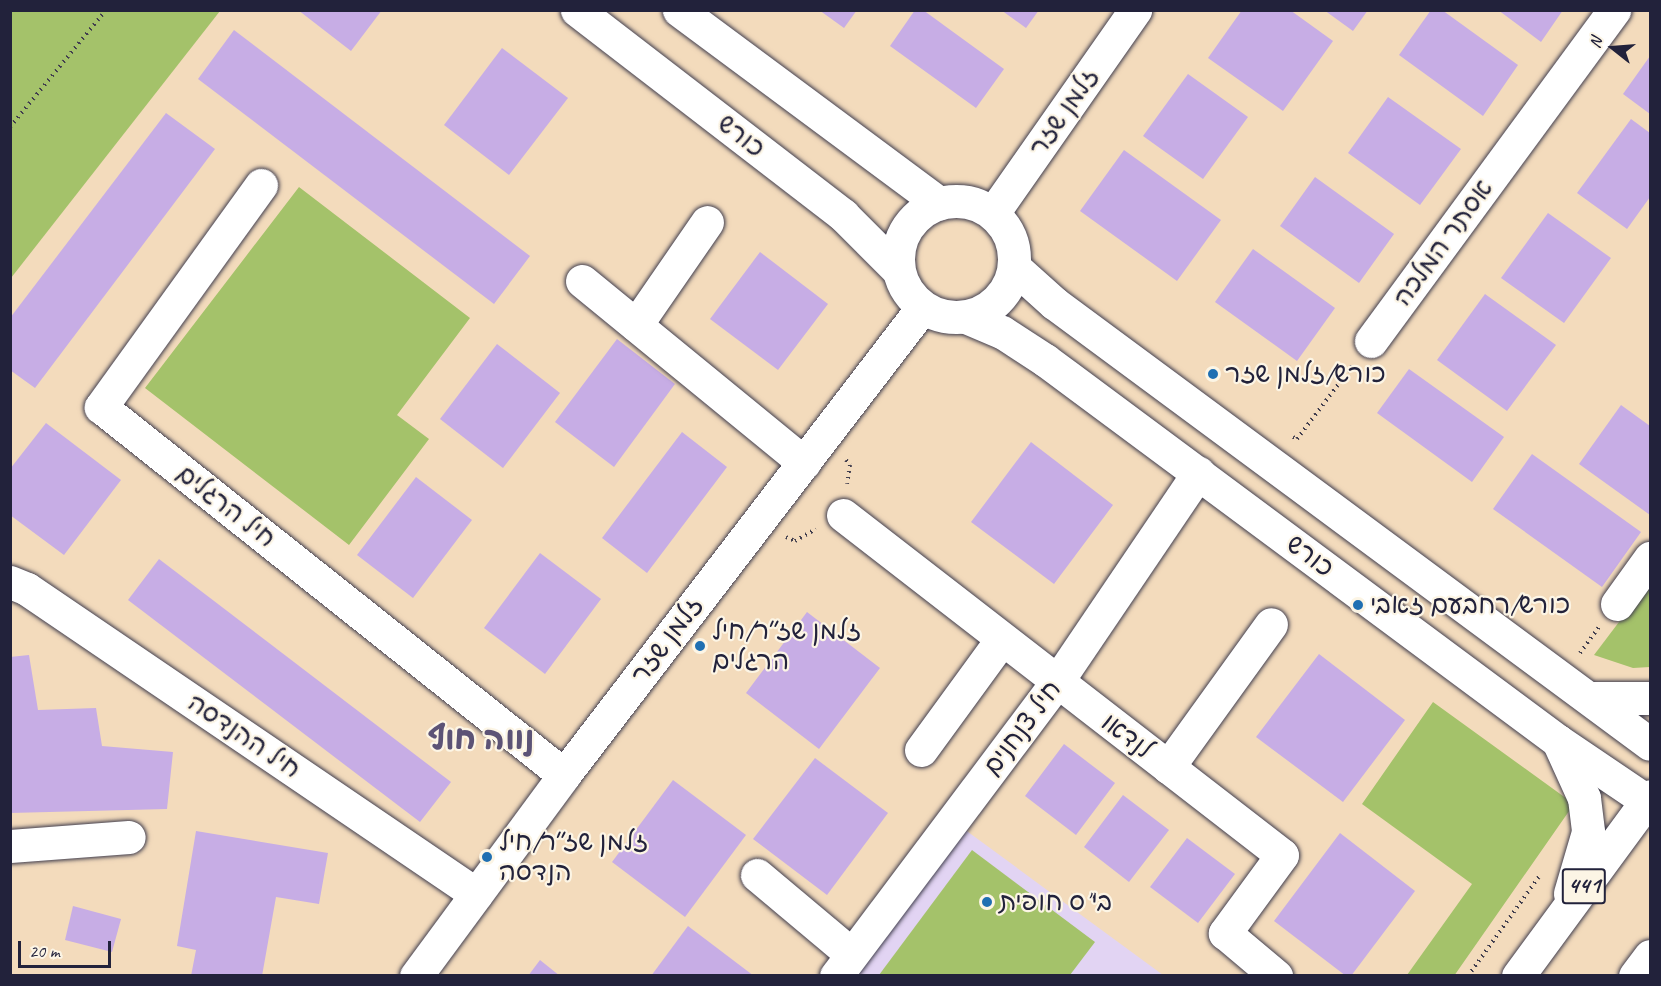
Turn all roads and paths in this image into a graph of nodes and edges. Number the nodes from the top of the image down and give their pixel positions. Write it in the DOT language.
graph roads {
  1 [pos="106,10"];
  2 [pos="577,10"];
  3 [pos="679,10"];
  4 [pos="1135,10"];
  5 [pos="1614,10"];
  6 [pos="10,127"];
  7 [pos="261,185"];
  8 [pos="939,203"];
  9 [pos="993,213"];
  10 [pos="707,222"];
  11 [pos="1014,267"];
  12 [pos="898,270"];
  13 [pos="582,281"];
  14 [pos="922,308"];
  15 [pos="966,317"];
  16 [pos="636,325"];
  17 [pos="1371,341"];
  18 [pos="826,432"];
  19 [pos="1269,460"];
  20 [pos="804,462"];
  21 [pos="1198,473"];
  22 [pos="843,515"];
  23 [pos="755,525"];
  24 [pos="1650,558"];
  25 [pos="10,582"];
  26 [pos="1617,603"];
  27 [pos="1271,624"];
  28 [pos="1002,639"];
  29 [pos="1562,677"];
  30 [pos="1056,683"];
  31 [pos="1590,698"];
  32 [pos="1650,698"];
  33 [pos="1558,741"];
  34 [pos="1650,744"];
  35 [pos="921,750"];
  36 [pos="1168,768"];
  37 [pos="564,775"];
  38 [pos="1649,800"];
  39 [pos="129,837"];
  40 [pos="10,846"];
  41 [pos="1548,865"];
  42 [pos="757,875"];
  43 [pos="476,894"];
  44 [pos="1564,914"];
  45 [pos="1650,956"];
  46 [pos="843,965"];
  47 [pos="416,975"];
  48 [pos="1276,975"];
  49 [pos="1468,975"];
  50 [pos="1518,975"];
  51 [pos="1635,975"];
  1 -- 6 [label="path"];
  2 -- 12 [label="street, כורש"];
  3 -- 8 [label="street"];
  4 -- 9 [label="street, זלמן שזר"];
  5 -- 17 [label="street, אסתר המלכה"];
  7 -- 37 [label="street, חיל הרגלים"];
  8 -- 9 [label="street"];
  8 -- 12 [label="street"];
  9 -- 11 [label="street"];
  10 -- 16 [label="street"];
  11 -- 15 [label="street"];
  11 -- 19 [label="street, כורש"];
  12 -- 14 [label="street"];
  13 -- 16 [label="street"];
  14 -- 15 [label="street"];
  14 -- 18 [label="street, זלמן שזר"];
  15 -- 21 [label="street, כורש"];
  16 -- 20 [label="street"];
  17 -- 19 [label="path"];
  18 -- 20 [label="street, זלמן שזר"];
  18 -- 22 [label="path"];
  19 -- 29 [label="street, כורש"];
  20 -- 23 [label="street, זלמן שזר"];
  21 -- 30 [label="street, חיל צנחנים"];
  21 -- 33 [label="street, כורש"];
  22 -- 23 [label="path"];
  22 -- 28 [label="street, לנדאו"];
  23 -- 37 [label="street, זלמן שזר"];
  24 -- 26 [label="street"];
  25 -- 43 [label="street, חיל ההנדסה"];
  26 -- 29 [label="path"];
  27 -- 36 [label="street"];
  28 -- 30 [label="street, לנדאו"];
  28 -- 35 [label="street"];
  29 -- 31 [label="street, כורש"];
  30 -- 36 [label="street, לנדאו"];
  30 -- 46 [label="street, חיל צנחנים"];
  31 -- 32 [label="street"];
  31 -- 34 [label="street, כורש"];
  33 -- 38 [label="street, כורש"];
  33 -- 44 [label="street"];
  36 -- 48 [label="street, לנדאו"];
  37 -- 43 [label="street, זלמן שזר"];
  38 -- 44 [label="street, 441"];
  39 -- 40 [label="street"];
  41 -- 49 [label="path"];
  42 -- 46 [label="street"];
  43 -- 47 [label="street, זלמן שזר"];
  44 -- 50 [label="street, 441"];
  45 -- 51 [label="street"];
}
